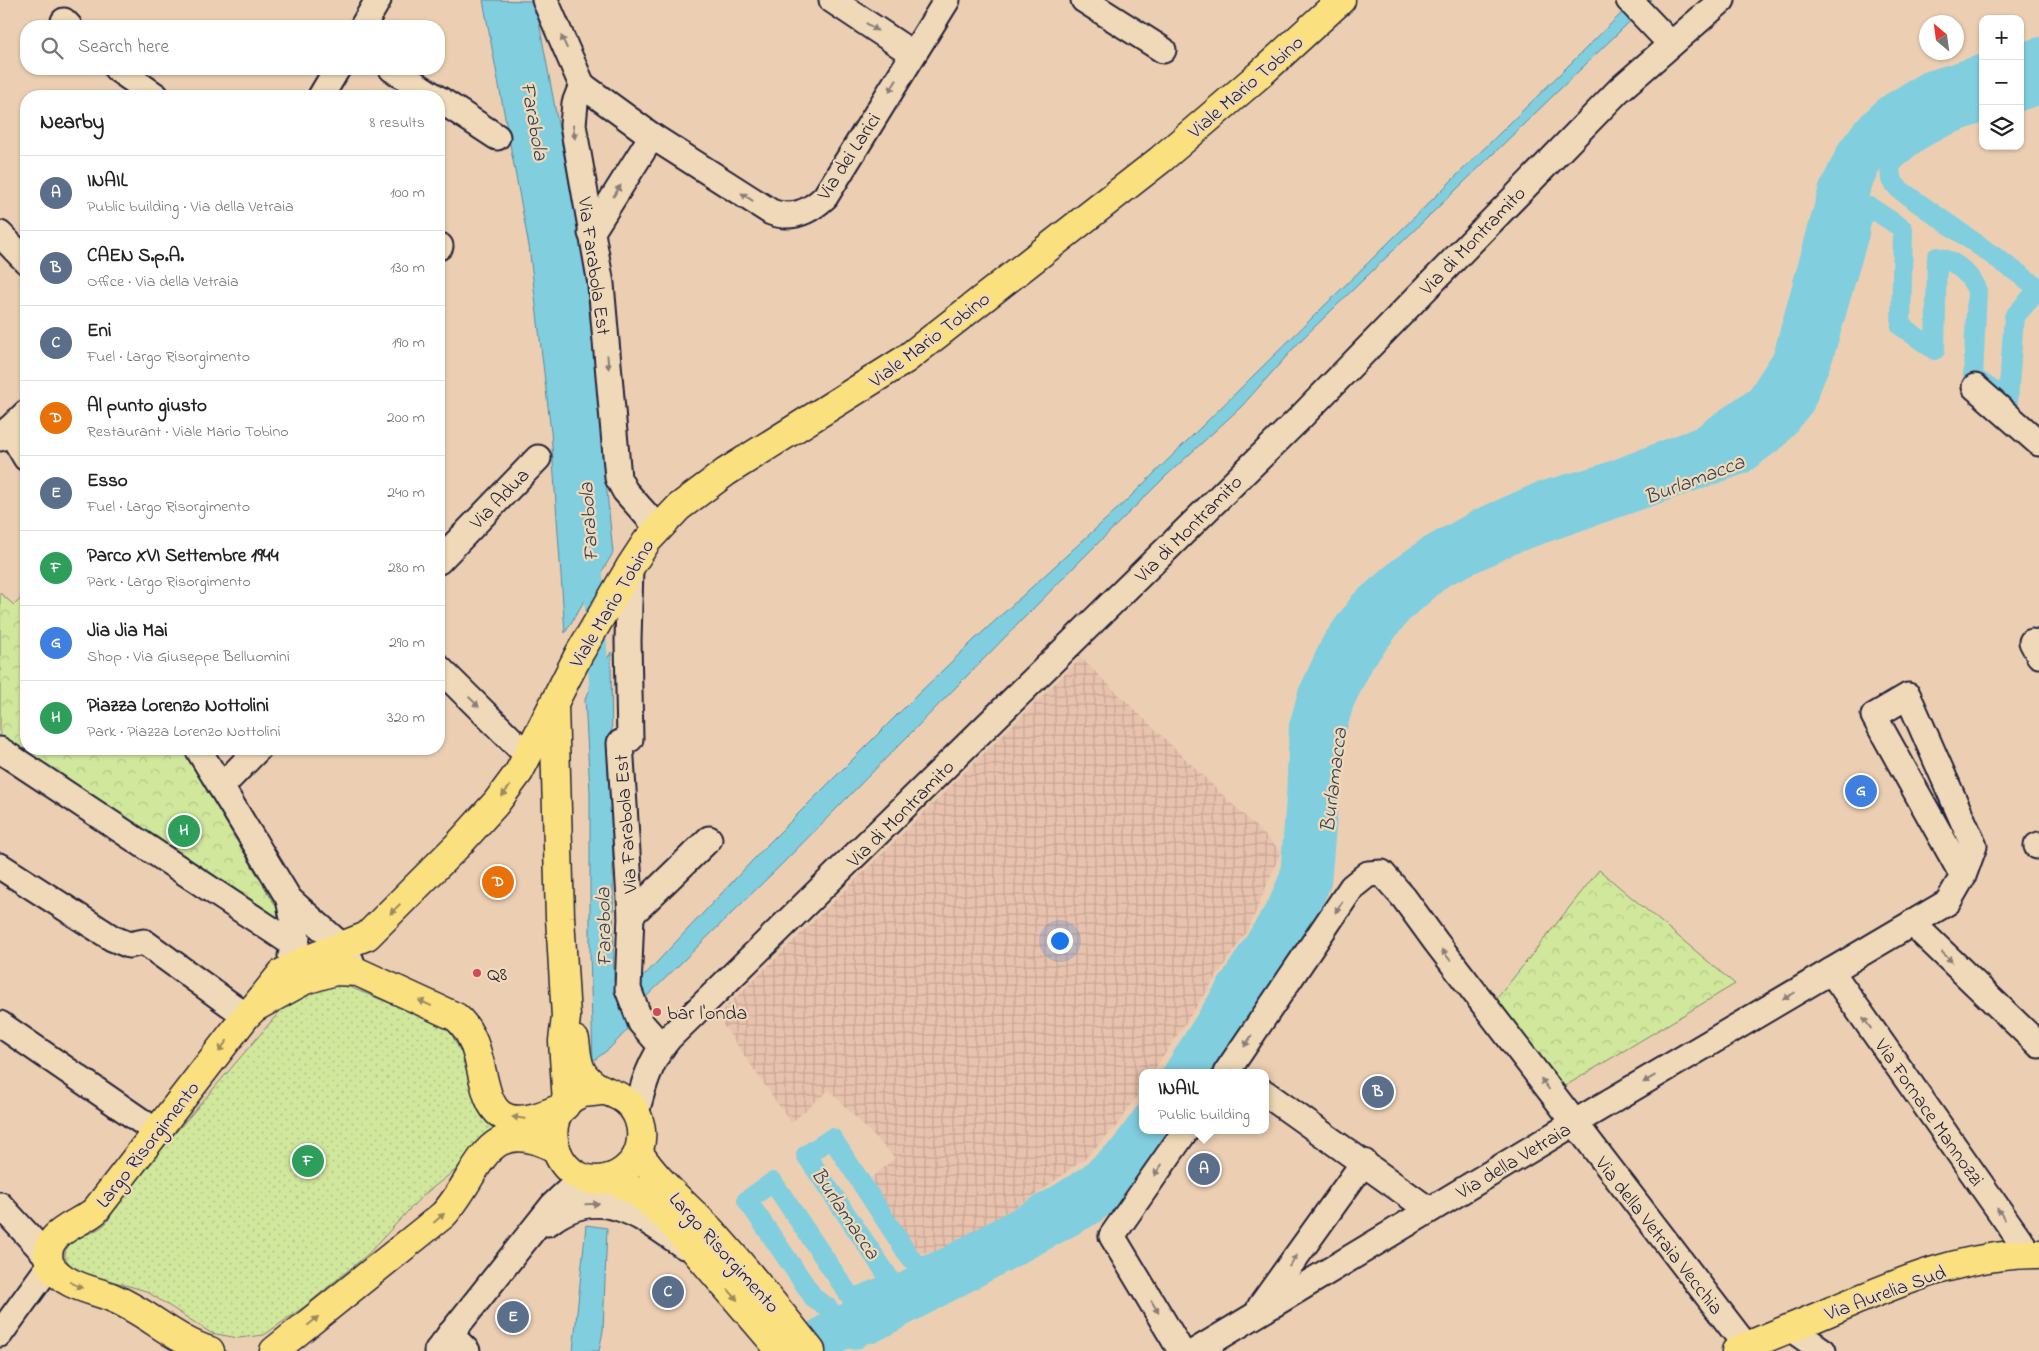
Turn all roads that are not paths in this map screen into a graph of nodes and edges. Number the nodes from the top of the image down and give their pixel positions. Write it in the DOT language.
graph roads {
  1 [pos="378,0"];
  2 [pos="545,0"];
  3 [pos="947,0"];
  4 [pos="1084,0"];
  5 [pos="1340,0"];
  6 [pos="1629,0"];
  7 [pos="1722,0"];
  8 [pos="837,1"];
  9 [pos="366,20"];
  10 [pos="1664,37"];
  11 [pos="1163,50"];
  12 [pos="913,54"];
  13 [pos="126,75"];
  14 [pos="333,75"];
  15 [pos="401,75"];
  16 [pos="582,85"];
  17 [pos="147,90"];
  18 [pos="324,90"];
  19 [pos="425,90"];
  20 [pos="445,103"];
  21 [pos="652,136"];
  22 [pos="497,137"];
  23 [pos="591,232"];
  24 [pos="0,234"];
  25 [pos="20,255"];
  26 [pos="1974,387"];
  27 [pos="12,427"];
  28 [pos="2039,443"];
  29 [pos="20,445"];
  30 [pos="538,458"];
  31 [pos="658,528"];
  32 [pos="445,555"];
  33 [pos="630,566"];
  34 [pos="445,674"];
  35 [pos="554,701"];
  36 [pos="0,750"];
  37 [pos="527,754"];
  38 [pos="202,755"];
  39 [pos="252,755"];
  40 [pos="221,787"];
  41 [pos="709,839"];
  42 [pos="0,866"];
  43 [pos="1962,876"];
  44 [pos="289,899"];
  45 [pos="631,915"];
  46 [pos="1912,923"];
  47 [pos="343,947"];
  48 [pos="295,948"];
  49 [pos="1831,971"];
  50 [pos="358,972"];
  51 [pos="282,973"];
  52 [pos="250,1012"];
  53 [pos="566,1018"];
  54 [pos="0,1024"];
  55 [pos="2039,1045"];
  56 [pos="658,1052"];
  57 [pos="1231,1069"];
  58 [pos="608,1092"];
  59 [pos="1269,1096"];
  60 [pos="566,1104"];
  61 [pos="636,1114"];
  62 [pos="1574,1123"];
  63 [pos="157,1132"];
  64 [pos="1183,1134"];
  65 [pos="638,1153"];
  66 [pos="559,1156"];
  67 [pos="1364,1162"];
  68 [pos="599,1178"];
  69 [pos="1,1206"];
  70 [pos="1429,1210"];
  71 [pos="67,1227"];
  72 [pos="520,1244"];
  73 [pos="2034,1254"];
  74 [pos="702,1258"];
  75 [pos="49,1261"];
  76 [pos="1254,1315"];
  77 [pos="1790,1328"];
  78 [pos="0,1334"];
  79 [pos="781,1338"];
  80 [pos="451,1345"];
  81 [pos="1741,1349"];
  82 [pos="210,1351"];
  83 [pos="274,1351"];
  84 [pos="811,1351"];
  85 [pos="1181,1351"];
  86 [pos="1196,1351"];
  87 [pos="1823,1351"];
  1 -- 9 [label="street"];
  16 -- 2 [label="street, one-way"];
  3 -- 12 [label="street, Via dei Larici"];
  4 -- 11 [label="street"];
  5 -- 31 [label="main road, Viale Mario Tobino"];
  6 -- 10 [label="street"];
  7 -- 10 [label="street, Via di Montramito"];
  8 -- 12 [label="street, one-way"];
  10 -- 56 [label="street, Via di Montramito"];
  12 -- 21 [label="street, Via dei Larici, one-way"];
  13 -- 17 [label="street"];
  14 -- 18 [label="street"];
  15 -- 19 [label="street"];
  16 -- 21 [label="street, Via dei Larici"];
  16 -- 23 [label="street, Via Farabola Est, one-way"];
  20 -- 22 [label="street"];
  23 -- 21 [label="street, one-way"];
  23 -- 31 [label="street, Via Farabola Est, one-way"];
  24 -- 25 [label="street"];
  26 -- 28 [label="street"];
  27 -- 29 [label="street"];
  30 -- 32 [label="street, Via Adua"];
  31 -- 33 [label="main road, Viale Mario Tobino"];
  33 -- 35 [label="main road, Viale Mario Tobino"];
  33 -- 45 [label="street, Via Farabola Est"];
  34 -- 37 [label="street, one-way"];
  35 -- 37 [label="main road, Viale Mario Tobino"];
  35 -- 53 [label="main road"];
  36 -- 48 [label="street"];
  37 -- 47 [label="main road, Viale Mario Tobino, one-way"];
  38 -- 40 [label="street"];
  39 -- 40 [label="street"];
  40 -- 44 [label="street"];
  41 -- 45 [label="street"];
  42 -- 52 [label="street"];
  43 -- 43 [label="street, Via della Vetraia"];
  43 -- 46 [label="street, Via della Vetraia"];
  44 -- 47 [label="street"];
  44 -- 48 [label="street"];
  45 -- 56 [label="street, Via Farabola Est"];
  46 -- 49 [label="street, Via della Vetraia"];
  46 -- 55 [label="street, one-way"];
  47 -- 50 [label="street"];
  47 -- 51 [label="main road, Viale Mario Tobino"];
  48 -- 51 [label="street"];
  49 -- 62 [label="street, Via della Vetraia, one-way"];
  73 -- 49 [label="street, Via Fornace Mannozzi, one-way"];
  50 -- 52 [label="main road, Largo Risorgimento"];
  60 -- 50 [label="main road, Largo Risorgimento, one-way"];
  51 -- 52 [label="main road, Viale Mario Tobino"];
  52 -- 63 [label="main road, Largo Risorgimento, one-way"];
  53 -- 58 [label="main road"];
  53 -- 60 [label="main road"];
  54 -- 63 [label="street"];
  56 -- 58 [label="street, Via di Montramito"];
  56 -- 61 [label="street, Via di Montramito"];
  62 -- 57 [label="street, Via della Vetraia Vecchia, one-way"];
  58 -- 60 [label="main road"];
  58 -- 61 [label="main road"];
  59 -- 67 [label="street"];
  60 -- 66 [label="main road"];
  61 -- 65 [label="main road"];
  62 -- 70 [label="street, Via della Vetraia"];
  62 -- 81 [label="street, Via della Vetraia Vecchia"];
  63 -- 71 [label="main road, Largo Risorgimento"];
  64 -- 85 [label="street, one-way"];
  65 -- 68 [label="main road"];
  65 -- 79 [label="main road, Largo Risorgimento"];
  66 -- 68 [label="main road"];
  66 -- 72 [label="street, Largo Risorgimento"];
  83 -- 66 [label="main road, one-way"];
  67 -- 70 [label="street"];
  76 -- 67 [label="street, one-way"];
  68 -- 72 [label="street, Largo Risorgimento"];
  68 -- 74 [label="main road, Largo Risorgimento"];
  69 -- 71 [label="street"];
  69 -- 75 [label="street"];
  70 -- 76 [label="street, Via della Vetraia"];
  71 -- 75 [label="main road, Largo Risorgimento"];
  72 -- 74 [label="street, Largo Risorgimento, one-way"];
  72 -- 80 [label="street, Largo Risorgimento"];
  73 -- 77 [label="main road, Via Aurelia Sud"];
  74 -- 79 [label="main road, Largo Risorgimento, one-way"];
  75 -- 78 [label="street"];
  75 -- 82 [label="main road, one-way"];
  76 -- 86 [label="street, Via della Vetraia"];
  77 -- 81 [label="main road, Via Aurelia Sud"];
  77 -- 87 [label="street"];
  79 -- 84 [label="main road, Largo Risorgimento"];
}
